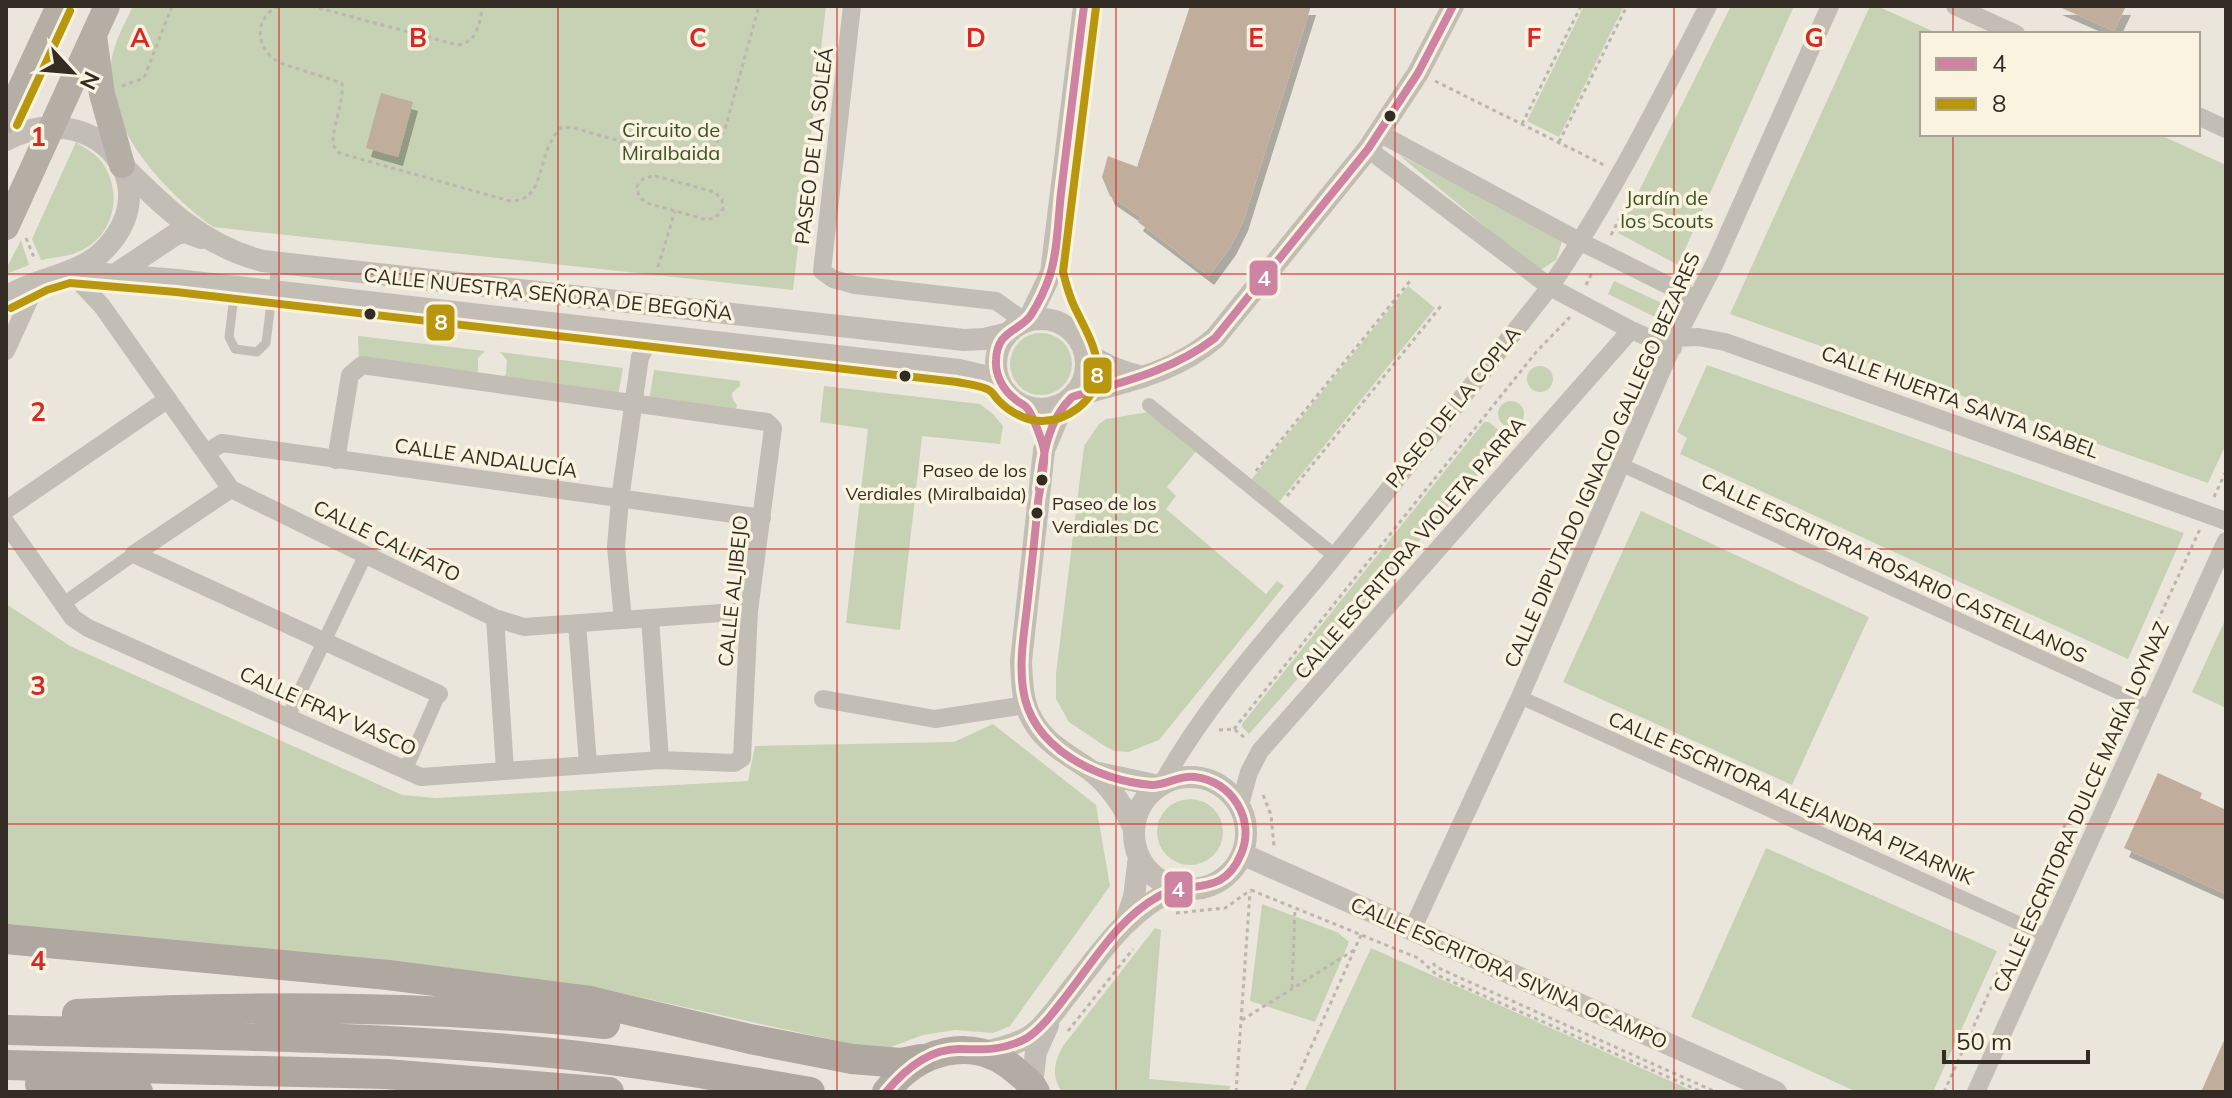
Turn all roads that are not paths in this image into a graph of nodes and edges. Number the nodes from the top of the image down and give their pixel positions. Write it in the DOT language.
graph roads {
  1 [pos="59,6"];
  2 [pos="107,6"];
  3 [pos="852,6"];
  4 [pos="1084,6"];
  5 [pos="1453,6"];
  6 [pos="1708,6"];
  7 [pos="1830,6"];
  8 [pos="1955,6"];
  9 [pos="2012,32"];
  10 [pos="94,35"];
  11 [pos="2200,117"];
  12 [pos="6,120"];
  13 [pos="52,126"];
  14 [pos="2226,129"];
  15 [pos="6,140"];
  16 [pos="1374,141"];
  17 [pos="122,165"];
  18 [pos="6,227"];
  19 [pos="167,239"];
  20 [pos="210,241"];
  21 [pos="1581,242"];
  22 [pos="276,263"];
  23 [pos="69,271"];
  24 [pos="1051,273"];
  25 [pos="116,274"];
  26 [pos="43,279"];
  27 [pos="177,280"];
  28 [pos="1550,287"];
  29 [pos="235,288"];
  30 [pos="273,293"];
  31 [pos="6,297"];
  32 [pos="1696,299"];
  33 [pos="102,306"];
  34 [pos="1027,320"];
  35 [pos="1631,330"];
  36 [pos="1073,331"];
  37 [pos="1005,334"];
  38 [pos="652,336"];
  39 [pos="1674,343"];
  40 [pos="6,351"];
  41 [pos="1084,351"];
  42 [pos="1143,377"];
  43 [pos="997,379"];
  44 [pos="168,399"];
  45 [pos="1068,400"];
  46 [pos="633,403"];
  47 [pos="1149,405"];
  48 [pos="1028,408"];
  49 [pos="1044,450"];
  50 [pos="206,453"];
  51 [pos="336,460"];
  52 [pos="1622,465"];
  53 [pos="231,489"];
  54 [pos="620,499"];
  55 [pos="6,510"];
  56 [pos="762,518"];
  57 [pos="2226,521"];
  58 [pos="6,523"];
  59 [pos="2226,541"];
  60 [pos="134,554"];
  61 [pos="365,556"];
  62 [pos="1335,556"];
  63 [pos="63,604"];
  64 [pos="749,611"];
  65 [pos="495,618"];
  66 [pos="650,618"];
  67 [pos="623,620"];
  68 [pos="577,623"];
  69 [pos="324,641"];
  70 [pos="439,694"];
  71 [pos="1520,697"];
  72 [pos="823,699"];
  73 [pos="1026,705"];
  74 [pos="2150,707"];
  75 [pos="288,717"];
  76 [pos="742,758"];
  77 [pos="660,760"];
  78 [pos="588,764"];
  79 [pos="505,770"];
  80 [pos="405,771"];
  81 [pos="1094,772"];
  82 [pos="1160,785"];
  83 [pos="1240,805"];
  84 [pos="1134,829"];
  85 [pos="1242,854"];
  86 [pos="1139,856"];
  87 [pos="1177,888"];
  88 [pos="1127,920"];
  89 [pos="1412,930"];
  90 [pos="2047,936"];
  91 [pos="6,939"];
  92 [pos="1055,1010"];
  93 [pos="6,1017"];
  94 [pos="6,1030"];
  95 [pos="750,1039"];
  96 [pos="983,1052"];
  97 [pos="921,1059"];
  98 [pos="6,1065"];
  99 [pos="6,1082"];
  100 [pos="890,1086"];
  101 [pos="1034,1088"];
  102 [pos="138,1092"];
  103 [pos="609,1092"];
  104 [pos="810,1092"];
  105 [pos="1776,1092"];
  106 [pos="1976,1092"];
  1 -- 12 [label="main road"];
  2 -- 10 [label="main road"];
  3 -- 34 [label="street, PASEO DE LA SOLEÁ"];
  4 -- 24 [label="street"];
  5 -- 16 [label="street"];
  6 -- 21 [label="street, PASEO DE LA COPLA"];
  7 -- 32 [label="street, CALLE DIPUTADO IGNACIO GALLEGO BEZARES"];
  8 -- 9 [label="street"];
  10 -- 13 [label="main road"];
  10 -- 17 [label="main road"];
  11 -- 14 [label="street"];
  13 -- 15 [label="street"];
  13 -- 17 [label="street, CALLE NUESTRA SEÑORA DE BEGOÑA"];
  13 -- 18 [label="main road"];
  16 -- 21 [label="street"];
  16 -- 28 [label="street, CALLE HUERTA SANTA ISABEL"];
  16 -- 42 [label="street"];
  17 -- 20 [label="street, CALLE NUESTRA SEÑORA DE BEGOÑA"];
  17 -- 23 [label="street"];
  19 -- 20 [label="street"];
  19 -- 25 [label="street"];
  19 -- 27 [label="street"];
  20 -- 22 [label="street, CALLE NUESTRA SEÑORA DE BEGOÑA"];
  21 -- 28 [label="street, PASEO DE LA COPLA"];
  21 -- 32 [label="street"];
  22 -- 30 [label="lane"];
  22 -- 37 [label="street, CALLE NUESTRA SEÑORA DE BEGOÑA"];
  23 -- 25 [label="street, CALLE NUESTRA SEÑORA DE BEGOÑA"];
  23 -- 26 [label="street"];
  23 -- 33 [label="street, CALLE CALIFATO"];
  24 -- 34 [label="street"];
  24 -- 36 [label="street"];
  25 -- 27 [label="street, CALLE NUESTRA SEÑORA DE BEGOÑA"];
  25 -- 33 [label="street"];
  26 -- 31 [label="street"];
  26 -- 40 [label="street"];
  27 -- 29 [label="street, CALLE NUESTRA SEÑORA DE BEGOÑA"];
  28 -- 35 [label="street, CALLE HUERTA SANTA ISABEL"];
  28 -- 62 [label="street, PASEO DE LA COPLA"];
  29 -- 30 [label="street, CALLE NUESTRA SEÑORA DE BEGOÑA"];
  29 -- 30 [label="lane"];
  30 -- 38 [label="street, CALLE NUESTRA SEÑORA DE BEGOÑA"];
  32 -- 39 [label="street, CALLE DIPUTADO IGNACIO GALLEGO BEZARES"];
  33 -- 44 [label="street, CALLE CALIFATO"];
  34 -- 36 [label="street"];
  34 -- 37 [label="street"];
  35 -- 39 [label="street, CALLE HUERTA SANTA ISABEL"];
  35 -- 83 [label="street, CALLE ESCRITORA VIOLETA PARRA"];
  36 -- 41 [label="street"];
  37 -- 43 [label="street"];
  38 -- 43 [label="street, CALLE NUESTRA SEÑORA DE BEGOÑA"];
  38 -- 46 [label="street"];
  39 -- 52 [label="street, CALLE DIPUTADO IGNACIO GALLEGO BEZARES"];
  39 -- 57 [label="street, CALLE HUERTA SANTA ISABEL"];
  41 -- 42 [label="street"];
  41 -- 45 [label="street"];
  42 -- 45 [label="street"];
  43 -- 48 [label="street"];
  44 -- 50 [label="street, CALLE CALIFATO"];
  44 -- 55 [label="street"];
  45 -- 48 [label="street"];
  45 -- 49 [label="street"];
  46 -- 51 [label="street"];
  46 -- 54 [label="street"];
  46 -- 56 [label="street, CALLE ALJIBEJO"];
  47 -- 62 [label="street"];
  48 -- 49 [label="street"];
  49 -- 73 [label="street"];
  50 -- 51 [label="street, CALLE ANDALUCÍA"];
  50 -- 53 [label="street, CALLE CALIFATO"];
  51 -- 54 [label="street, CALLE ANDALUCÍA"];
  52 -- 71 [label="street, CALLE DIPUTADO IGNACIO GALLEGO BEZARES"];
  52 -- 74 [label="street, CALLE ESCRITORA ROSARIO CASTELLANOS"];
  53 -- 60 [label="street"];
  53 -- 61 [label="street, CALLE CALIFATO"];
  54 -- 56 [label="street, CALLE ANDALUCÍA"];
  54 -- 67 [label="street"];
  56 -- 64 [label="street, CALLE ALJIBEJO"];
  58 -- 63 [label="street, CALLE FRAY VASCO"];
  59 -- 74 [label="street, CALLE ESCRITORA DULCE MARÍA LOYNAZ"];
  60 -- 63 [label="street"];
  60 -- 69 [label="street"];
  61 -- 65 [label="street, CALLE CALIFATO"];
  61 -- 69 [label="street"];
  62 -- 82 [label="street, PASEO DE LA COPLA"];
  63 -- 75 [label="street, CALLE FRAY VASCO"];
  64 -- 66 [label="street, CALLE CALIFATO"];
  64 -- 76 [label="street, CALLE ALJIBEJO"];
  65 -- 68 [label="street, CALLE CALIFATO"];
  65 -- 79 [label="street"];
  66 -- 67 [label="street, CALLE CALIFATO"];
  66 -- 77 [label="street"];
  67 -- 68 [label="street, CALLE CALIFATO"];
  68 -- 78 [label="street"];
  69 -- 70 [label="street"];
  69 -- 75 [label="street"];
  70 -- 80 [label="street"];
  71 -- 89 [label="street, CALLE DIPUTADO IGNACIO GALLEGO BEZARES"];
  71 -- 90 [label="street, CALLE ESCRITORA ALEJANDRA PIZARNIK"];
  72 -- 73 [label="street"];
  73 -- 81 [label="street"];
  74 -- 90 [label="street, CALLE ESCRITORA DULCE MARÍA LOYNAZ"];
  75 -- 80 [label="street, CALLE FRAY VASCO"];
  76 -- 77 [label="street, CALLE FRAY VASCO"];
  77 -- 78 [label="street, CALLE FRAY VASCO"];
  78 -- 79 [label="street, CALLE FRAY VASCO"];
  79 -- 80 [label="street, CALLE FRAY VASCO"];
  81 -- 82 [label="street"];
  81 -- 84 [label="street"];
  82 -- 83 [label="street"];
  82 -- 84 [label="street"];
  83 -- 85 [label="street"];
  84 -- 86 [label="street"];
  85 -- 87 [label="street"];
  85 -- 89 [label="street, CALLE ESCRITORA SIVINA OCAMPO"];
  86 -- 87 [label="street"];
  86 -- 88 [label="street"];
  87 -- 88 [label="street"];
  88 -- 92 [label="street"];
  89 -- 105 [label="street, CALLE ESCRITORA SIVINA OCAMPO"];
  90 -- 106 [label="street, CALLE ESCRITORA DULCE MARÍA LOYNAZ"];
  91 -- 95 [label="highway"];
  92 -- 96 [label="street"];
  92 -- 101 [label="street"];
  93 -- 95 [label="highway"];
  94 -- 104 [label="highway"];
  95 -- 97 [label="highway"];
  96 -- 97 [label="main road"];
  96 -- 101 [label="main road"];
  97 -- 100 [label="main road"];
  98 -- 103 [label="highway"];
  99 -- 102 [label="highway"];
}
